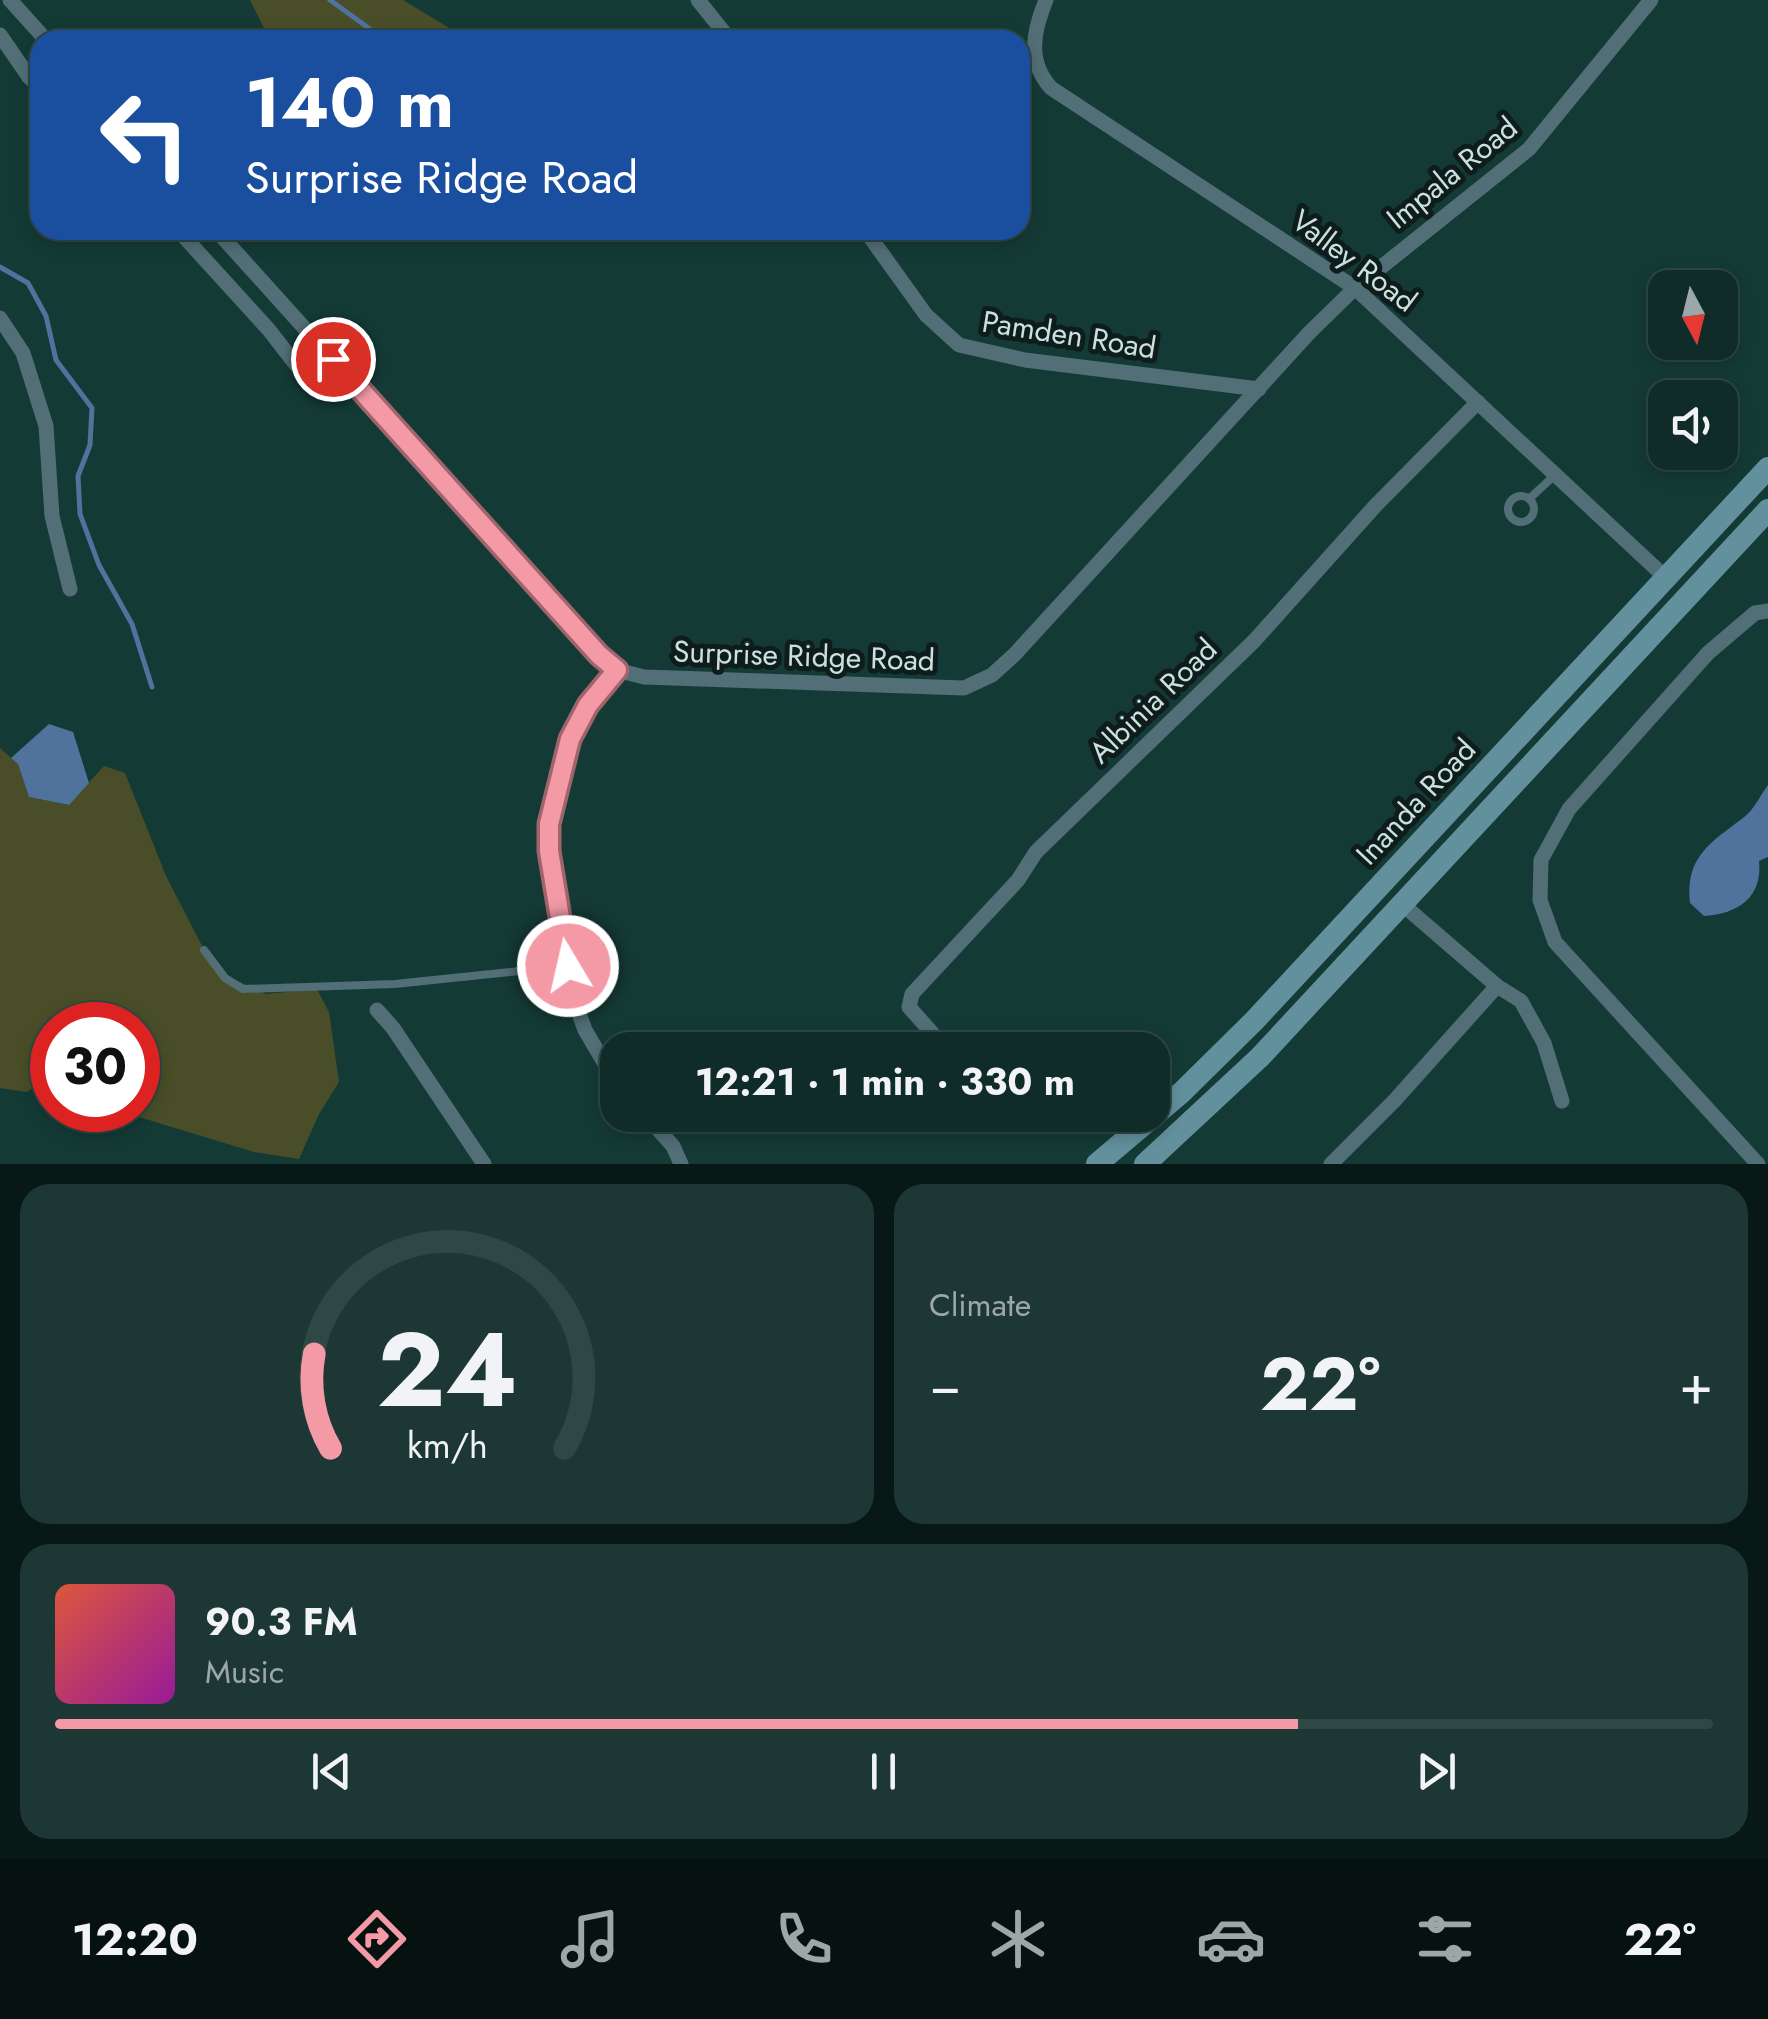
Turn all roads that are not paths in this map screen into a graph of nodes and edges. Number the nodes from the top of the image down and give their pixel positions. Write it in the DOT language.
graph roads {
  1 [pos="10,0"];
  2 [pos="698,0"];
  3 [pos="1046,0"];
  4 [pos="1652,0"];
  5 [pos="37,30"];
  6 [pos="722,30"];
  7 [pos="0,36"];
  8 [pos="30,71"];
  9 [pos="187,240"];
  10 [pos="225,240"];
  11 [pos="872,240"];
  12 [pos="1355,288"];
  13 [pos="0,318"];
  14 [pos="304,375"];
  15 [pos="1258,389"];
  16 [pos="1478,402"];
  17 [pos="1768,468"];
  18 [pos="1556,474"];
  19 [pos="1530,499"];
  20 [pos="1768,510"];
  21 [pos="1665,577"];
  22 [pos="70,589"];
  23 [pos="1768,611"];
  24 [pos="617,670"];
  25 [pos="1402,904"];
  26 [pos="204,950"];
  27 [pos="568,966"];
  28 [pos="1498,986"];
  29 [pos="377,1010"];
  30 [pos="931,1032"];
  31 [pos="600,1056"];
  32 [pos="1206,1069"];
  33 [pos="1235,1081"];
  34 [pos="1562,1102"];
  35 [pos="660,1132"];
  36 [pos="1339,1162"];
  37 [pos="484,1164"];
  38 [pos="681,1164"];
  39 [pos="1097,1164"];
  40 [pos="1145,1164"];
  41 [pos="1758,1164"];
  1 -- 5 [label="street"];
  2 -- 6 [label="street"];
  3 -- 12 [label="street, Valley Road"];
  4 -- 12 [label="street, Impala Road"];
  7 -- 8 [label="street"];
  9 -- 14 [label="street"];
  10 -- 24 [label="street"];
  11 -- 15 [label="street, Pamden Road"];
  12 -- 15 [label="street, Surprise Ridge Road"];
  12 -- 16 [label="street, Valley Road"];
  13 -- 22 [label="street"];
  15 -- 24 [label="street, Surprise Ridge Road"];
  16 -- 18 [label="street, Valley Road"];
  16 -- 30 [label="street, Albinia Road"];
  17 -- 21 [label="main road, Inanda Road"];
  18 -- 19 [label="lane"];
  18 -- 21 [label="street, Valley Road"];
  20 -- 25 [label="main road, Inanda Road"];
  21 -- 32 [label="main road, Inanda Road"];
  23 -- 41 [label="street"];
  24 -- 27 [label="street"];
  25 -- 28 [label="street"];
  25 -- 33 [label="main road, Inanda Road"];
  26 -- 27 [label="lane"];
  27 -- 31 [label="street"];
  28 -- 34 [label="street"];
  28 -- 36 [label="street"];
  29 -- 37 [label="street"];
  32 -- 33 [label="main road"];
  32 -- 39 [label="main road, Inanda Road"];
  33 -- 40 [label="main road, Inanda Road"];
  35 -- 38 [label="street"];
}
